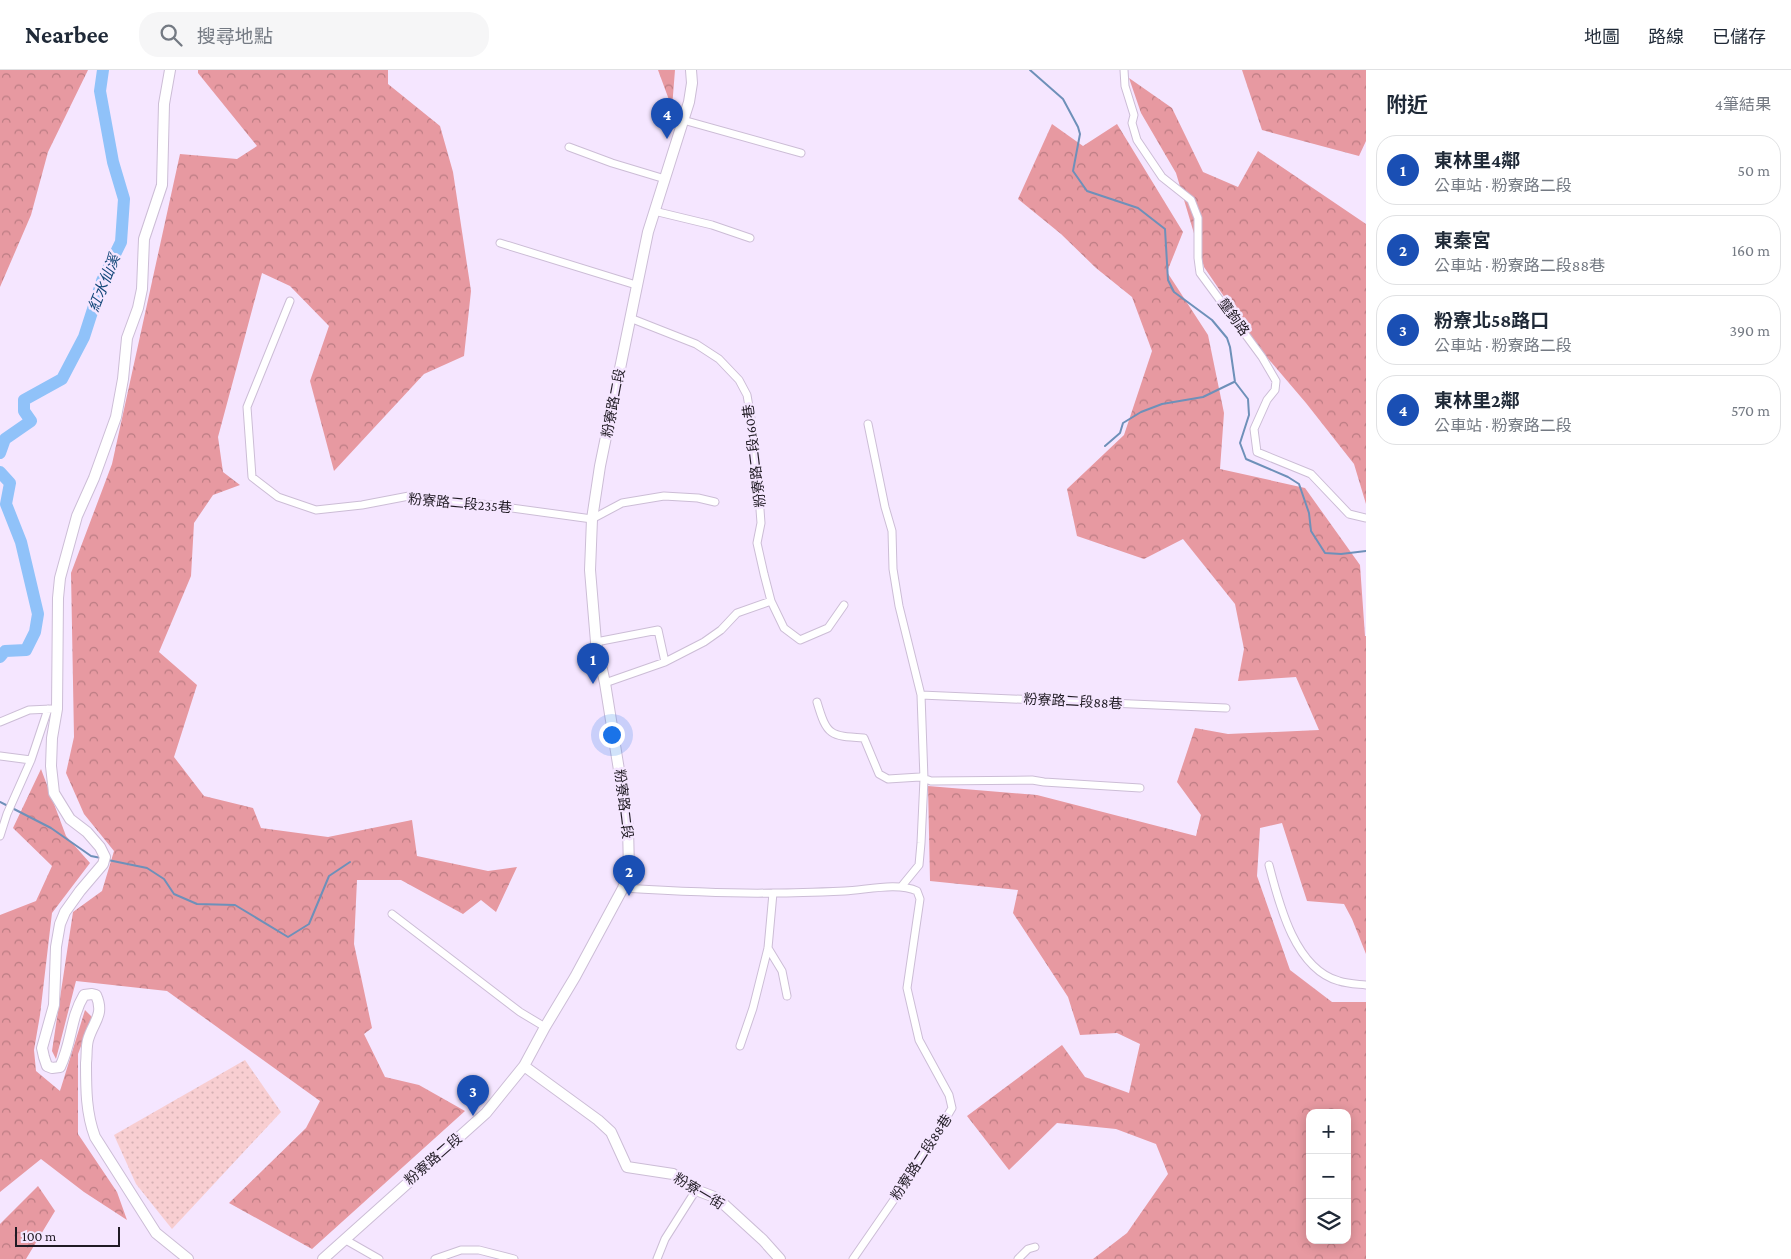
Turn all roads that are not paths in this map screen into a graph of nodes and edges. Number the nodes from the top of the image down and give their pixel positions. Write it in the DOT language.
graph roads {
  1 [pos="170,70"];
  2 [pos="691,70"];
  3 [pos="1124,70"];
  4 [pos="683,120"];
  5 [pos="569,147"];
  6 [pos="801,153"];
  7 [pos="664,179"];
  8 [pos="654,211"];
  9 [pos="750,238"];
  10 [pos="500,243"];
  11 [pos="636,285"];
  12 [pos="290,301"];
  13 [pos="630,318"];
  14 [pos="868,424"];
  15 [pos="715,502"];
  16 [pos="1366,518"];
  17 [pos="592,519"];
  18 [pos="771,600"];
  19 [pos="844,604"];
  20 [pos="596,642"];
  21 [pos="665,662"];
  22 [pos="605,683"];
  23 [pos="921,695"];
  24 [pos="817,702"];
  25 [pos="1226,708"];
  26 [pos="52,709"];
  27 [pos="0,722"];
  28 [pos="0,756"];
  29 [pos="31,760"];
  30 [pos="924,779"];
  31 [pos="1140,788"];
  32 [pos="0,836"];
  33 [pos="1269,865"];
  34 [pos="901,887"];
  35 [pos="623,888"];
  36 [pos="773,893"];
  37 [pos="392,914"];
  38 [pos="768,948"];
  39 [pos="1366,985"];
  40 [pos="787,996"];
  41 [pos="545,1026"];
  42 [pos="740,1046"];
  43 [pos="524,1066"];
  44 [pos="696,1190"];
  45 [pos="344,1239"];
  46 [pos="1035,1247"];
  47 [pos="188,1259"];
  48 [pos="323,1259"];
  49 [pos="380,1259"];
  50 [pos="435,1259"];
  51 [pos="514,1259"];
  52 [pos="657,1259"];
  53 [pos="780,1259"];
  54 [pos="853,1259"];
  55 [pos="1018,1259"];
  1 -- 26 [label="street"];
  2 -- 4 [label="street, 粉寮路二段"];
  3 -- 16 [label="street, 壟鉤路"];
  4 -- 6 [label="street"];
  4 -- 7 [label="street, 粉寮路二段"];
  5 -- 7 [label="street"];
  7 -- 8 [label="street, 粉寮路二段"];
  8 -- 9 [label="street"];
  8 -- 11 [label="street, 粉寮路二段"];
  10 -- 11 [label="street"];
  11 -- 13 [label="street, 粉寮路二段"];
  12 -- 17 [label="street, 粉寮路二段235巷"];
  13 -- 17 [label="street, 粉寮路二段"];
  13 -- 18 [label="street, 粉寮路二段160巷"];
  14 -- 23 [label="street"];
  15 -- 17 [label="street"];
  17 -- 20 [label="street, 粉寮路二段"];
  18 -- 19 [label="street, 粉寮路二段160巷"];
  18 -- 21 [label="street"];
  20 -- 21 [label="street"];
  20 -- 22 [label="street, 粉寮路二段"];
  21 -- 22 [label="street"];
  22 -- 35 [label="street, 粉寮路二段"];
  23 -- 25 [label="street, 粉寮路二段88巷"];
  23 -- 30 [label="street"];
  24 -- 30 [label="street"];
  26 -- 27 [label="street"];
  26 -- 29 [label="street"];
  26 -- 47 [label="street"];
  28 -- 29 [label="street"];
  29 -- 32 [label="street"];
  30 -- 31 [label="street"];
  30 -- 34 [label="street"];
  33 -- 39 [label="street"];
  34 -- 36 [label="street"];
  34 -- 54 [label="street, 粉寮路二段88巷"];
  35 -- 36 [label="street"];
  35 -- 41 [label="street, 粉寮路二段"];
  36 -- 38 [label="street"];
  37 -- 41 [label="street"];
  38 -- 40 [label="street"];
  38 -- 42 [label="street"];
  41 -- 43 [label="street, 粉寮路二段"];
  43 -- 44 [label="street, 粉寮一街"];
  43 -- 45 [label="street, 粉寮路二段"];
  44 -- 52 [label="street"];
  44 -- 53 [label="street, 粉寮一街"];
  45 -- 48 [label="street, 粉寮路二段"];
  45 -- 49 [label="street"];
  46 -- 55 [label="street"];
  50 -- 51 [label="street"];
}
